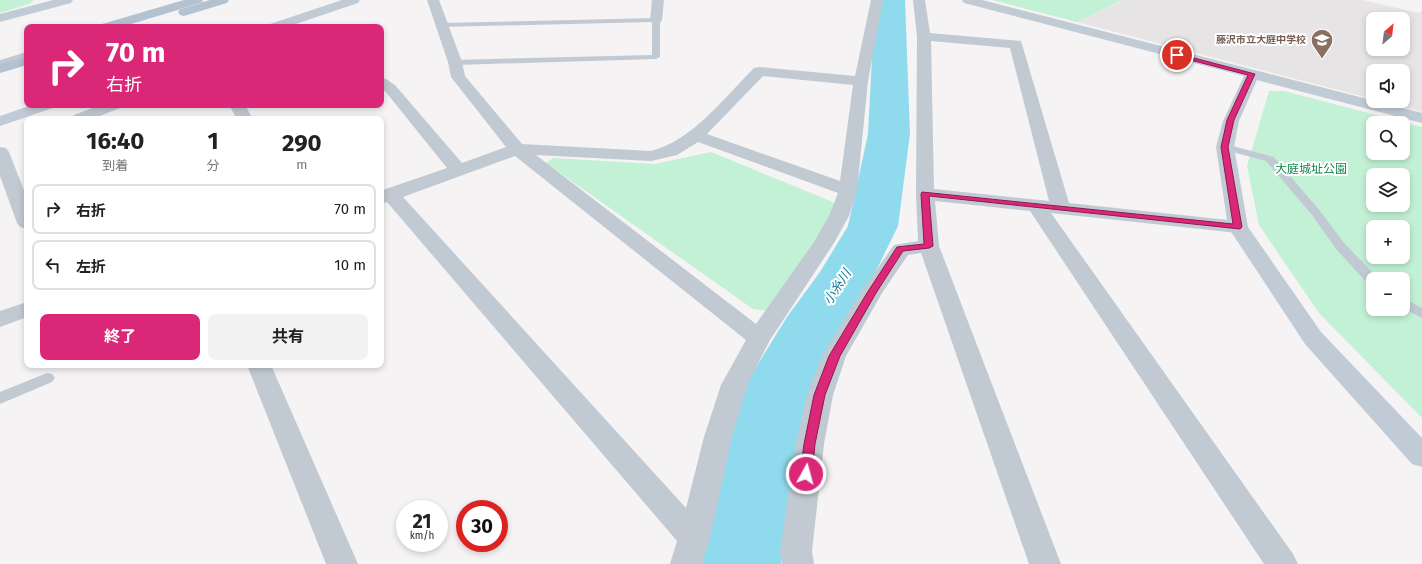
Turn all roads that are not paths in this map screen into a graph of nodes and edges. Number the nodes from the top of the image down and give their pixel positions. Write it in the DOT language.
graph roads {
  1 [pos="67,0"];
  2 [pos="197,0"];
  3 [pos="223,0"];
  4 [pos="354,0"];
  5 [pos="433,0"];
  6 [pos="658,0"];
  7 [pos="878,0"];
  8 [pos="919,0"];
  9 [pos="968,0"];
  10 [pos="0,18"];
  11 [pos="656,20"];
  12 [pos="117,24"];
  13 [pos="146,24"];
  14 [pos="284,24"];
  15 [pos="441,25"];
  16 [pos="924,36"];
  17 [pos="24,52"];
  18 [pos="24,57"];
  19 [pos="0,59"];
  20 [pos="24,62"];
  21 [pos="455,62"];
  22 [pos="0,65"];
  23 [pos="0,69"];
  24 [pos="1252,74"];
  25 [pos="861,81"];
  26 [pos="384,84"];
  27 [pos="38,108"];
  28 [pos="106,108"];
  29 [pos="85,116"];
  30 [pos="1422,118"];
  31 [pos="0,121"];
  32 [pos="696,136"];
  33 [pos="1224,147"];
  34 [pos="517,149"];
  35 [pos="0,152"];
  36 [pos="458,170"];
  37 [pos="848,190"];
  38 [pos="925,194"];
  39 [pos="386,196"];
  40 [pos="1036,206"];
  41 [pos="1061,209"];
  42 [pos="24,215"];
  43 [pos="1238,227"];
  44 [pos="929,246"];
  45 [pos="1366,274"];
  46 [pos="1410,306"];
  47 [pos="24,310"];
  48 [pos="1422,314"];
  49 [pos="0,319"];
  50 [pos="759,338"];
  51 [pos="260,368"];
  52 [pos="47,378"];
  53 [pos="0,398"];
  54 [pos="1422,456"];
  55 [pos="694,538"];
  56 [pos="342,564"];
  57 [pos="686,564"];
  58 [pos="798,564"];
  59 [pos="1045,564"];
  60 [pos="1282,564"];
  1 -- 10 [label="street"];
  2 -- 12 [label="main road"];
  3 -- 13 [label="main road"];
  4 -- 14 [label="street"];
  5 -- 15 [label="street"];
  6 -- 11 [label="street"];
  7 -- 25 [label="street"];
  8 -- 16 [label="street"];
  9 -- 24 [label="street"];
  11 -- 15 [label="lane"];
  11 -- 21 [label="lane"];
  15 -- 21 [label="street"];
  16 -- 38 [label="street"];
  16 -- 41 [label="street"];
  17 -- 19 [label="main road"];
  18 -- 22 [label="street"];
  20 -- 23 [label="main road"];
  21 -- 34 [label="street"];
  24 -- 30 [label="street"];
  24 -- 33 [label="street"];
  25 -- 32 [label="street"];
  25 -- 37 [label="street"];
  26 -- 36 [label="street"];
  27 -- 31 [label="street"];
  28 -- 29 [label="street"];
  32 -- 34 [label="street"];
  32 -- 37 [label="street"];
  33 -- 43 [label="street"];
  33 -- 45 [label="lane"];
  34 -- 36 [label="street"];
  34 -- 50 [label="street"];
  35 -- 42 [label="street"];
  36 -- 39 [label="street"];
  37 -- 50 [label="street"];
  38 -- 40 [label="street"];
  38 -- 44 [label="street"];
  39 -- 55 [label="street"];
  40 -- 41 [label="street"];
  40 -- 60 [label="street"];
  41 -- 43 [label="street"];
  43 -- 54 [label="street"];
  44 -- 58 [label="street"];
  44 -- 59 [label="street"];
  46 -- 48 [label="lane"];
  47 -- 49 [label="street"];
  50 -- 55 [label="street"];
  51 -- 56 [label="street"];
  52 -- 53 [label="lane"];
  55 -- 57 [label="street"];
}
